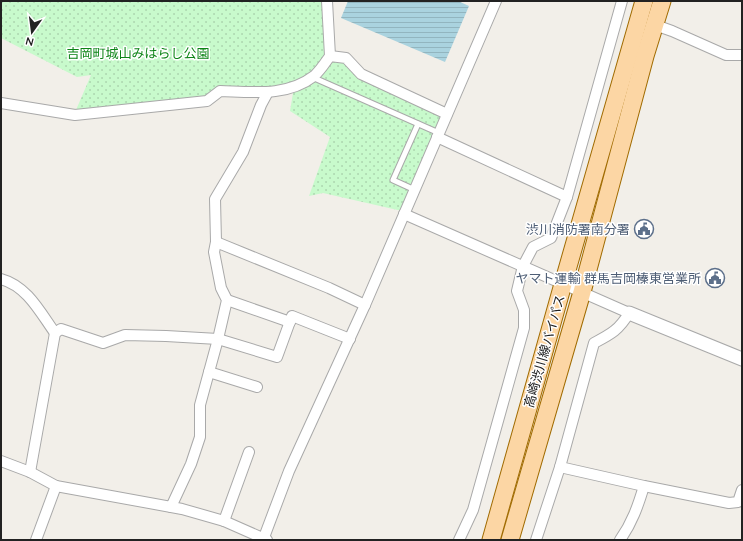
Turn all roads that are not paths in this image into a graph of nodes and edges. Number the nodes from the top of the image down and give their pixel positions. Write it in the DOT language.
graph roads {
  1 [pos="327,1"];
  2 [pos="496,1"];
  3 [pos="622,1"];
  4 [pos="644,1"];
  5 [pos="662,1"];
  6 [pos="655,25"];
  7 [pos="742,55"];
  8 [pos="330,56"];
  9 [pos="312,77"];
  10 [pos="268,92"];
  11 [pos="1,103"];
  12 [pos="447,114"];
  13 [pos="418,124"];
  14 [pos="438,135"];
  15 [pos="415,190"];
  16 [pos="567,197"];
  17 [pos="404,214"];
  18 [pos="216,242"];
  19 [pos="523,266"];
  20 [pos="1,279"];
  21 [pos="562,284"];
  22 [pos="582,292"];
  23 [pos="227,300"];
  24 [pos="365,305"];
  25 [pos="629,313"];
  26 [pos="290,322"];
  27 [pos="55,333"];
  28 [pos="218,339"];
  29 [pos="350,339"];
  30 [pos="742,359"];
  31 [pos="209,372"];
  32 [pos="257,387"];
  33 [pos="248,452"];
  34 [pos="1,461"];
  35 [pos="560,467"];
  36 [pos="30,472"];
  37 [pos="56,486"];
  38 [pos="644,486"];
  39 [pos="742,490"];
  40 [pos="740,504"];
  41 [pos="171,507"];
  42 [pos="224,522"];
  43 [pos="265,539"];
  44 [pos="36,540"];
  45 [pos="459,540"];
  46 [pos="491,540"];
  47 [pos="510,540"];
  48 [pos="536,540"];
  49 [pos="620,540"];
  1 -- 8 [label="street"];
  2 -- 12 [label="street"];
  3 -- 16 [label="street"];
  4 -- 21 [label="main road, 高崎渋川線バイパス"];
  5 -- 6 [label="main road, 高崎渋川線バイパス"];
  6 -- 7 [label="street"];
  6 -- 22 [label="main road, 高崎渋川線バイパス"];
  8 -- 9 [label="street"];
  8 -- 12 [label="street"];
  9 -- 10 [label="street"];
  9 -- 13 [label="lane"];
  10 -- 11 [label="street"];
  10 -- 18 [label="street"];
  12 -- 14 [label="street"];
  13 -- 14 [label="lane"];
  13 -- 15 [label="lane"];
  14 -- 15 [label="street"];
  14 -- 16 [label="street"];
  15 -- 17 [label="street"];
  16 -- 19 [label="street"];
  17 -- 19 [label="street"];
  17 -- 24 [label="street"];
  18 -- 23 [label="street"];
  18 -- 24 [label="street"];
  19 -- 21 [label="street"];
  19 -- 45 [label="street"];
  20 -- 27 [label="street"];
  21 -- 22 [label="street"];
  21 -- 46 [label="main road, 高崎渋川線バイパス"];
  22 -- 25 [label="street"];
  22 -- 47 [label="main road, 高崎渋川線バイパス"];
  23 -- 26 [label="street"];
  23 -- 28 [label="street"];
  24 -- 29 [label="street"];
  25 -- 30 [label="street"];
  25 -- 35 [label="street"];
  26 -- 28 [label="street"];
  26 -- 29 [label="street"];
  27 -- 28 [label="street"];
  27 -- 36 [label="street"];
  28 -- 31 [label="street"];
  29 -- 43 [label="street"];
  31 -- 32 [label="street"];
  31 -- 41 [label="street"];
  33 -- 42 [label="street"];
  34 -- 36 [label="street"];
  35 -- 38 [label="street"];
  35 -- 48 [label="street"];
  36 -- 37 [label="street"];
  37 -- 41 [label="street"];
  37 -- 44 [label="street"];
  38 -- 40 [label="street"];
  38 -- 49 [label="street"];
  39 -- 40 [label="street"];
  41 -- 42 [label="street"];
  42 -- 43 [label="street"];
}
